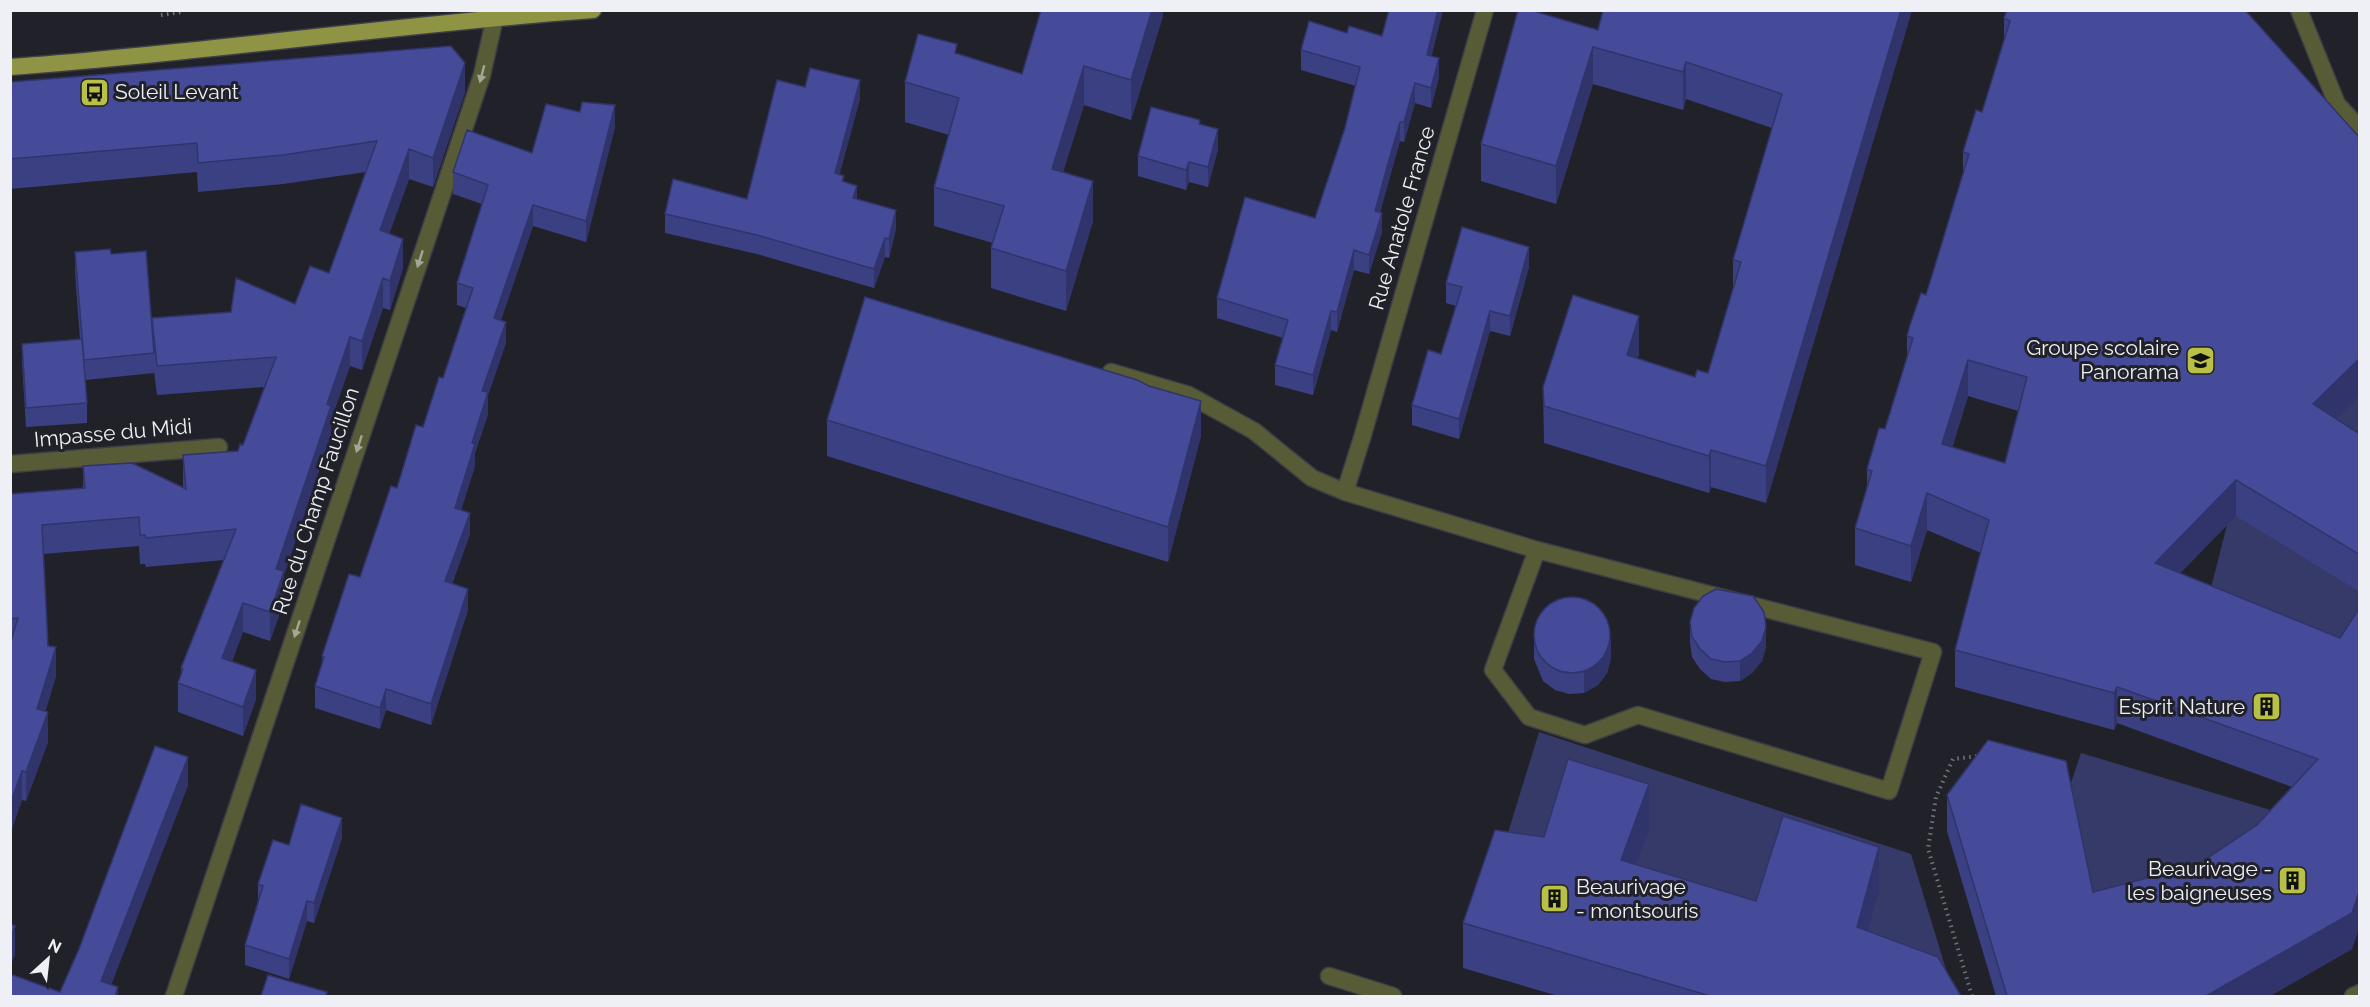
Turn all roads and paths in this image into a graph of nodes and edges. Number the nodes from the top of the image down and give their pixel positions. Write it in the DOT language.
graph roads {
  1 [pos="593,10"];
  2 [pos="1485,10"];
  3 [pos="2299,10"];
  4 [pos="182,12"];
  5 [pos="161,15"];
  6 [pos="495,17"];
  7 [pos="10,67"];
  8 [pos="2360,129"];
  9 [pos="1100,369"];
  10 [pos="219,447"];
  11 [pos="10,464"];
  12 [pos="1345,492"];
  13 [pos="1537,550"];
  14 [pos="1987,755"];
  15 [pos="1329,976"];
  16 [pos="2360,993"];
  17 [pos="174,996"];
  18 [pos="1394,996"];
  19 [pos="1972,996"];
  20 [pos="2353,996"];
  1 -- 6 [label="main road"];
  2 -- 12 [label="street, Rue Anatole France"];
  3 -- 8 [label="street"];
  4 -- 5 [label="path"];
  6 -- 7 [label="main road"];
  6 -- 17 [label="street, Rue du Champ Faucillon, one-way"];
  9 -- 12 [label="street"];
  10 -- 11 [label="street, Impasse du Midi"];
  12 -- 13 [label="street"];
  13 -- 13 [label="street"];
  14 -- 19 [label="path"];
  15 -- 18 [label="street"];
  16 -- 20 [label="street"];
}
